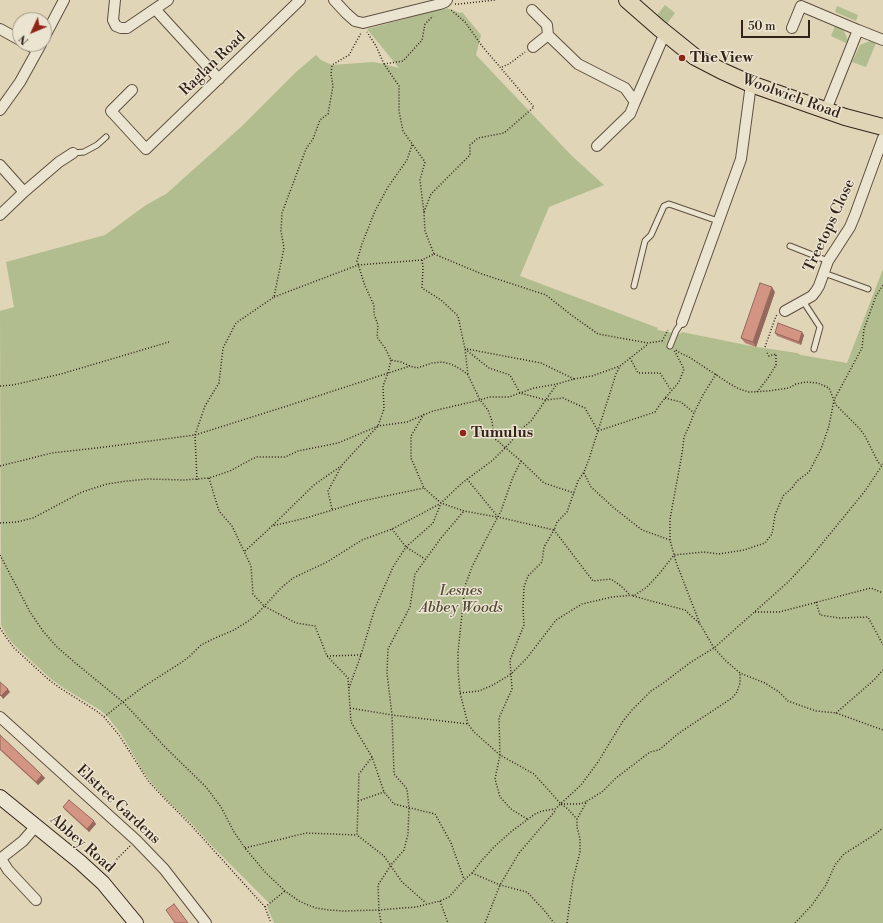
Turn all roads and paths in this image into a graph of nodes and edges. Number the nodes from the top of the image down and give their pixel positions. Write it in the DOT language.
graph roads {
  1 [pos="64,0"];
  2 [pos="114,0"];
  3 [pos="168,0"];
  4 [pos="300,0"];
  5 [pos="334,0"];
  6 [pos="494,0"];
  7 [pos="628,0"];
  8 [pos="446,1"];
  9 [pos="155,9"];
  10 [pos="532,10"];
  11 [pos="434,16"];
  12 [pos="52,23"];
  13 [pos="792,28"];
  14 [pos="0,29"];
  15 [pos="858,30"];
  16 [pos="665,33"];
  17 [pos="548,34"];
  18 [pos="12,36"];
  19 [pos="883,40"];
  20 [pos="533,46"];
  21 [pos="36,52"];
  22 [pos="384,64"];
  23 [pos="501,68"];
  24 [pos="219,79"];
  25 [pos="751,84"];
  26 [pos="132,90"];
  27 [pos="635,102"];
  28 [pos="0,110"];
  29 [pos="826,110"];
  30 [pos="883,127"];
  31 [pos="106,138"];
  32 [pos="883,138"];
  33 [pos="412,144"];
  34 [pos="597,146"];
  35 [pos="73,153"];
  36 [pos="0,165"];
  37 [pos="24,192"];
  38 [pos="424,213"];
  39 [pos="0,215"];
  40 [pos="718,221"];
  41 [pos="790,246"];
  42 [pos="434,254"];
  43 [pos="422,260"];
  44 [pos="828,261"];
  45 [pos="358,265"];
  46 [pos="823,273"];
  47 [pos="883,285"];
  48 [pos="634,286"];
  49 [pos="868,289"];
  50 [pos="274,297"];
  51 [pos="803,301"];
  52 [pos="785,311"];
  53 [pos="682,322"];
  54 [pos="170,342"];
  55 [pos="648,343"];
  56 [pos="670,346"];
  57 [pos="765,347"];
  58 [pos="465,348"];
  59 [pos="814,349"];
  60 [pos="766,351"];
  61 [pos="630,358"];
  62 [pos="391,360"];
  63 [pos="410,366"];
  64 [pos="620,366"];
  65 [pos="388,373"];
  66 [pos="716,374"];
  67 [pos="468,375"];
  68 [pos="574,379"];
  69 [pos="557,384"];
  70 [pos="0,386"];
  71 [pos="671,390"];
  72 [pos="757,392"];
  73 [pos="520,393"];
  74 [pos="665,398"];
  75 [pos="480,400"];
  76 [pos="546,400"];
  77 [pos="834,400"];
  78 [pos="424,414"];
  79 [pos="694,414"];
  80 [pos="378,426"];
  81 [pos="598,431"];
  82 [pos="195,435"];
  83 [pos="505,447"];
  84 [pos="521,461"];
  85 [pos="882,464"];
  86 [pos="342,465"];
  87 [pos="0,466"];
  88 [pos="584,472"];
  89 [pos="209,478"];
  90 [pos="467,479"];
  91 [pos="197,480"];
  92 [pos="424,488"];
  93 [pos="574,493"];
  94 [pos="441,503"];
  95 [pos="332,510"];
  96 [pos="464,511"];
  97 [pos="498,517"];
  98 [pos="0,523"];
  99 [pos="272,526"];
  100 [pos="392,529"];
  101 [pos="554,530"];
  102 [pos="670,540"];
  103 [pos="406,547"];
  104 [pos="244,552"];
  105 [pos="0,555"];
  106 [pos="674,555"];
  107 [pos="425,560"];
  108 [pos="883,593"];
  109 [pos="630,596"];
  110 [pos="816,602"];
  111 [pos="264,606"];
  112 [pos="754,612"];
  113 [pos="700,624"];
  114 [pos="0,628"];
  115 [pos="883,646"];
  116 [pos="714,648"];
  117 [pos="361,655"];
  118 [pos="327,656"];
  119 [pos="883,670"];
  120 [pos="740,673"];
  121 [pos="511,674"];
  122 [pos="349,690"];
  123 [pos="460,693"];
  124 [pos="123,702"];
  125 [pos="350,708"];
  126 [pos="836,713"];
  127 [pos="392,715"];
  128 [pos="0,717"];
  129 [pos="104,717"];
  130 [pos="468,724"];
  131 [pos="883,730"];
  132 [pos="500,755"];
  133 [pos="372,757"];
  134 [pos="384,792"];
  135 [pos="0,798"];
  136 [pos="358,801"];
  137 [pos="588,801"];
  138 [pos="561,804"];
  139 [pos="409,808"];
  140 [pos="528,819"];
  141 [pos="577,819"];
  142 [pos="36,826"];
  143 [pos="883,828"];
  144 [pos="357,835"];
  145 [pos="136,840"];
  146 [pos="245,848"];
  147 [pos="1,859"];
  148 [pos="391,865"];
  149 [pos="106,870"];
  150 [pos="472,873"];
  151 [pos="464,880"];
  152 [pos="500,885"];
  153 [pos="285,891"];
  154 [pos="36,900"];
  155 [pos="440,901"];
  156 [pos="427,904"];
  157 [pos="265,907"];
  158 [pos="378,910"];
  159 [pos="136,923"];
  160 [pos="206,923"];
  161 [pos="271,923"];
  162 [pos="381,923"];
  163 [pos="448,923"];
  164 [pos="485,923"];
  165 [pos="554,923"];
  166 [pos="567,923"];
  167 [pos="795,923"];
  1 -- 12 [label="street"];
  2 -- 9 [label="street"];
  3 -- 9 [label="street"];
  4 -- 24 [label="street, Raglan Road"];
  5 -- 8 [label="street"];
  6 -- 8 [label="path"];
  7 -- 16 [label="main road, Woolwich Road"];
  8 -- 23 [label="path"];
  9 -- 24 [label="street"];
  10 -- 17 [label="street"];
  11 -- 22 [label="path"];
  13 -- 15 [label="street"];
  14 -- 18 [label="street"];
  15 -- 19 [label="street"];
  15 -- 29 [label="street"];
  16 -- 25 [label="main road, Woolwich Road"];
  16 -- 27 [label="street"];
  17 -- 20 [label="street"];
  17 -- 27 [label="street"];
  20 -- 23 [label="path"];
  21 -- 28 [label="street"];
  22 -- 33 [label="path"];
  22 -- 50 [label="path"];
  23 -- 38 [label="path"];
  24 -- 26 [label="street, Raglan Road"];
  25 -- 29 [label="main road, Woolwich Road"];
  25 -- 40 [label="street"];
  27 -- 34 [label="street"];
  29 -- 30 [label="main road, Woolwich Road"];
  31 -- 35 [label="lane"];
  32 -- 44 [label="street, Treetops Close"];
  33 -- 38 [label="path"];
  33 -- 45 [label="path"];
  35 -- 37 [label="street"];
  36 -- 37 [label="street"];
  37 -- 39 [label="street"];
  38 -- 42 [label="path"];
  40 -- 48 [label="lane"];
  40 -- 53 [label="street"];
  41 -- 44 [label="lane"];
  42 -- 43 [label="path"];
  42 -- 55 [label="path"];
  43 -- 45 [label="path"];
  43 -- 58 [label="path"];
  44 -- 46 [label="street, Treetops Close"];
  45 -- 50 [label="path"];
  45 -- 62 [label="path"];
  46 -- 49 [label="lane"];
  46 -- 51 [label="street, Treetops Close"];
  47 -- 77 [label="path"];
  50 -- 82 [label="path"];
  51 -- 52 [label="street, Treetops Close"];
  51 -- 59 [label="lane"];
  52 -- 57 [label="path"];
  53 -- 56 [label="lane"];
  54 -- 70 [label="path"];
  55 -- 56 [label="path"];
  55 -- 61 [label="path"];
  58 -- 67 [label="path"];
  58 -- 68 [label="path"];
  58 -- 73 [label="path"];
  60 -- 72 [label="path"];
  61 -- 64 [label="path"];
  61 -- 71 [label="path"];
  62 -- 63 [label="path"];
  62 -- 65 [label="path"];
  63 -- 65 [label="path"];
  63 -- 67 [label="path"];
  64 -- 68 [label="path"];
  64 -- 81 [label="path"];
  65 -- 80 [label="path"];
  65 -- 82 [label="path"];
  66 -- 71 [label="path"];
  66 -- 72 [label="path"];
  66 -- 79 [label="path"];
  67 -- 75 [label="path"];
  68 -- 69 [label="path"];
  69 -- 73 [label="path"];
  69 -- 76 [label="path"];
  71 -- 74 [label="path"];
  72 -- 77 [label="path"];
  73 -- 75 [label="path"];
  73 -- 76 [label="path"];
  74 -- 79 [label="path"];
  74 -- 81 [label="path"];
  75 -- 78 [label="path"];
  75 -- 83 [label="path"];
  76 -- 81 [label="path"];
  76 -- 83 [label="path"];
  77 -- 85 [label="path"];
  77 -- 106 [label="path"];
  78 -- 80 [label="path"];
  78 -- 92 [label="path"];
  79 -- 102 [label="path"];
  80 -- 86 [label="path"];
  80 -- 89 [label="path"];
  81 -- 88 [label="path"];
  82 -- 87 [label="path"];
  82 -- 91 [label="path"];
  83 -- 84 [label="path"];
  83 -- 90 [label="path"];
  84 -- 93 [label="path"];
  84 -- 97 [label="path"];
  85 -- 112 [label="path"];
  86 -- 95 [label="path"];
  86 -- 99 [label="path"];
  88 -- 93 [label="path"];
  88 -- 102 [label="path"];
  89 -- 91 [label="path"];
  89 -- 104 [label="path"];
  90 -- 94 [label="path"];
  90 -- 97 [label="path"];
  91 -- 98 [label="path"];
  92 -- 94 [label="path"];
  92 -- 95 [label="path"];
  93 -- 101 [label="path"];
  94 -- 96 [label="path"];
  94 -- 100 [label="path"];
  94 -- 103 [label="path"];
  95 -- 99 [label="path"];
  96 -- 97 [label="path"];
  96 -- 107 [label="path"];
  97 -- 101 [label="path"];
  97 -- 123 [label="path"];
  99 -- 104 [label="path"];
  100 -- 103 [label="path"];
  100 -- 111 [label="path"];
  101 -- 109 [label="path"];
  101 -- 121 [label="path"];
  102 -- 106 [label="path"];
  103 -- 107 [label="path"];
  103 -- 117 [label="path"];
  104 -- 111 [label="path"];
  105 -- 124 [label="path"];
  106 -- 109 [label="path"];
  106 -- 113 [label="path"];
  107 -- 127 [label="path"];
  108 -- 110 [label="path"];
  109 -- 113 [label="path"];
  109 -- 121 [label="path"];
  110 -- 112 [label="path"];
  110 -- 115 [label="path"];
  111 -- 118 [label="path"];
  111 -- 124 [label="path"];
  112 -- 116 [label="path"];
  113 -- 116 [label="path"];
  114 -- 129 [label="path"];
  116 -- 120 [label="path"];
  116 -- 138 [label="path"];
  117 -- 118 [label="path"];
  117 -- 122 [label="path"];
  118 -- 122 [label="path"];
  119 -- 126 [label="path"];
  120 -- 126 [label="path"];
  120 -- 137 [label="path"];
  121 -- 123 [label="path"];
  121 -- 132 [label="path"];
  122 -- 125 [label="path"];
  123 -- 130 [label="path"];
  124 -- 129 [label="path"];
  124 -- 146 [label="path"];
  125 -- 127 [label="path"];
  125 -- 133 [label="path"];
  126 -- 131 [label="path"];
  127 -- 130 [label="path"];
  127 -- 139 [label="path"];
  128 -- 145 [label="street, Elstree Gardens"];
  129 -- 157 [label="path"];
  130 -- 132 [label="path"];
  132 -- 138 [label="path"];
  132 -- 140 [label="path"];
  133 -- 134 [label="path"];
  133 -- 136 [label="path"];
  134 -- 136 [label="path"];
  134 -- 139 [label="path"];
  135 -- 142 [label="main road, Abbey Road"];
  136 -- 144 [label="path"];
  137 -- 138 [label="path"];
  137 -- 141 [label="path"];
  138 -- 140 [label="path"];
  138 -- 141 [label="path"];
  138 -- 152 [label="path"];
  139 -- 148 [label="path"];
  139 -- 151 [label="path"];
  140 -- 150 [label="path"];
  141 -- 166 [label="path"];
  142 -- 147 [label="street"];
  142 -- 159 [label="main road, Abbey Road"];
  143 -- 167 [label="path"];
  144 -- 146 [label="path"];
  144 -- 148 [label="path"];
  145 -- 149 [label="path"];
  145 -- 160 [label="street, Elstree Gardens"];
  146 -- 153 [label="path"];
  147 -- 154 [label="street"];
  148 -- 156 [label="path"];
  148 -- 158 [label="path"];
  150 -- 151 [label="path"];
  150 -- 152 [label="path"];
  151 -- 155 [label="path"];
  152 -- 164 [label="path"];
  152 -- 165 [label="path"];
  153 -- 157 [label="path"];
  153 -- 158 [label="path"];
  155 -- 156 [label="path"];
  155 -- 163 [label="path"];
  156 -- 158 [label="path"];
  157 -- 161 [label="path"];
  158 -- 162 [label="path"];
}
